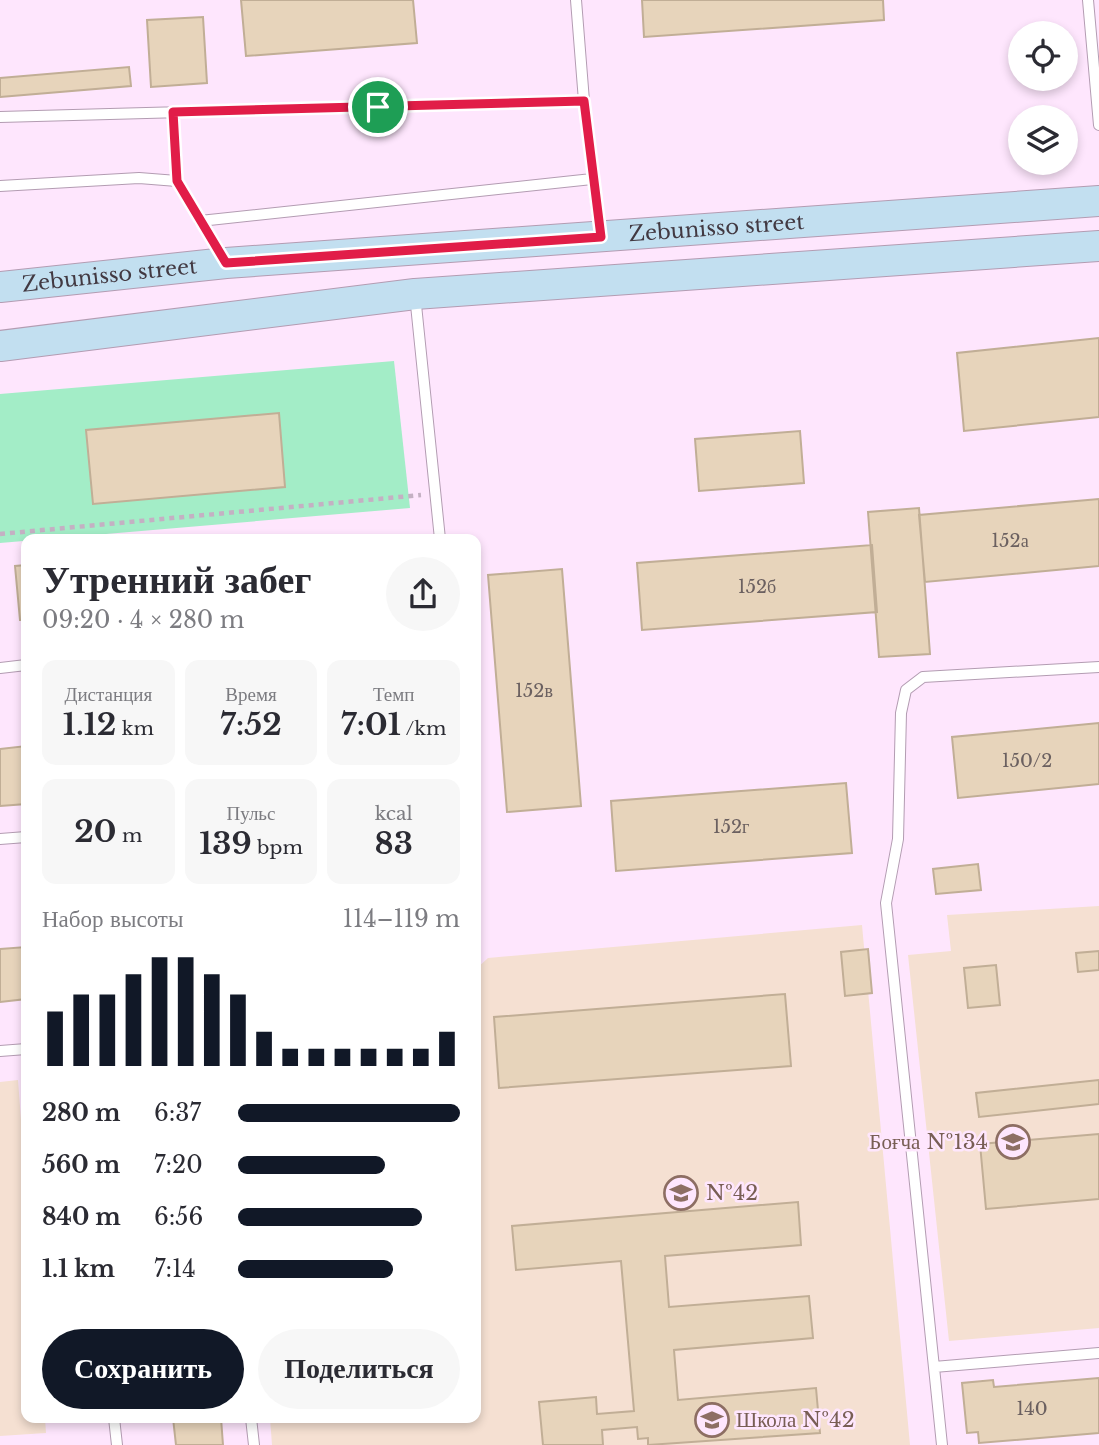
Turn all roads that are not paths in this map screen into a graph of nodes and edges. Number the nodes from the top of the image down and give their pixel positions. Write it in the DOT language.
graph roads {
  1 [pos="576,0"];
  2 [pos="1088,0"];
  3 [pos="584,101"];
  4 [pos="173,112"];
  5 [pos="0,117"];
  6 [pos="1099,125"];
  7 [pos="593,179"];
  8 [pos="177,181"];
  9 [pos="0,186"];
  10 [pos="1099,201"];
  11 [pos="200,221"];
  12 [pos="601,237"];
  13 [pos="1099,246"];
  14 [pos="226,263"];
  15 [pos="0,287"];
  16 [pos="415,294"];
  17 [pos="0,346"];
  18 [pos="439,534"];
  19 [pos="21,666"];
  20 [pos="1099,667"];
  21 [pos="0,668"];
  22 [pos="21,837"];
  23 [pos="0,839"];
  24 [pos="21,1049"];
  25 [pos="0,1051"];
  26 [pos="1099,1353"];
  27 [pos="934,1367"];
  28 [pos="115,1423"];
  29 [pos="252,1423"];
  30 [pos="117,1445"];
  31 [pos="254,1445"];
  32 [pos="942,1445"];
  1 -- 3 [label="lane"];
  2 -- 6 [label="lane"];
  3 -- 4 [label="lane"];
  3 -- 7 [label="lane"];
  4 -- 5 [label="lane"];
  4 -- 8 [label="lane"];
  7 -- 11 [label="lane"];
  7 -- 12 [label="lane"];
  8 -- 9 [label="lane"];
  8 -- 11 [label="lane"];
  10 -- 12 [label="main road, Zebunisso street"];
  11 -- 14 [label="lane"];
  12 -- 14 [label="main road, Zebunisso street"];
  13 -- 16 [label="main road"];
  14 -- 15 [label="main road, Zebunisso street"];
  16 -- 17 [label="main road"];
  16 -- 18 [label="lane"];
  19 -- 21 [label="lane"];
  20 -- 27 [label="lane"];
  22 -- 23 [label="lane"];
  24 -- 25 [label="lane"];
  26 -- 27 [label="lane"];
  27 -- 32 [label="lane"];
  28 -- 30 [label="lane"];
  29 -- 31 [label="lane"];
}
